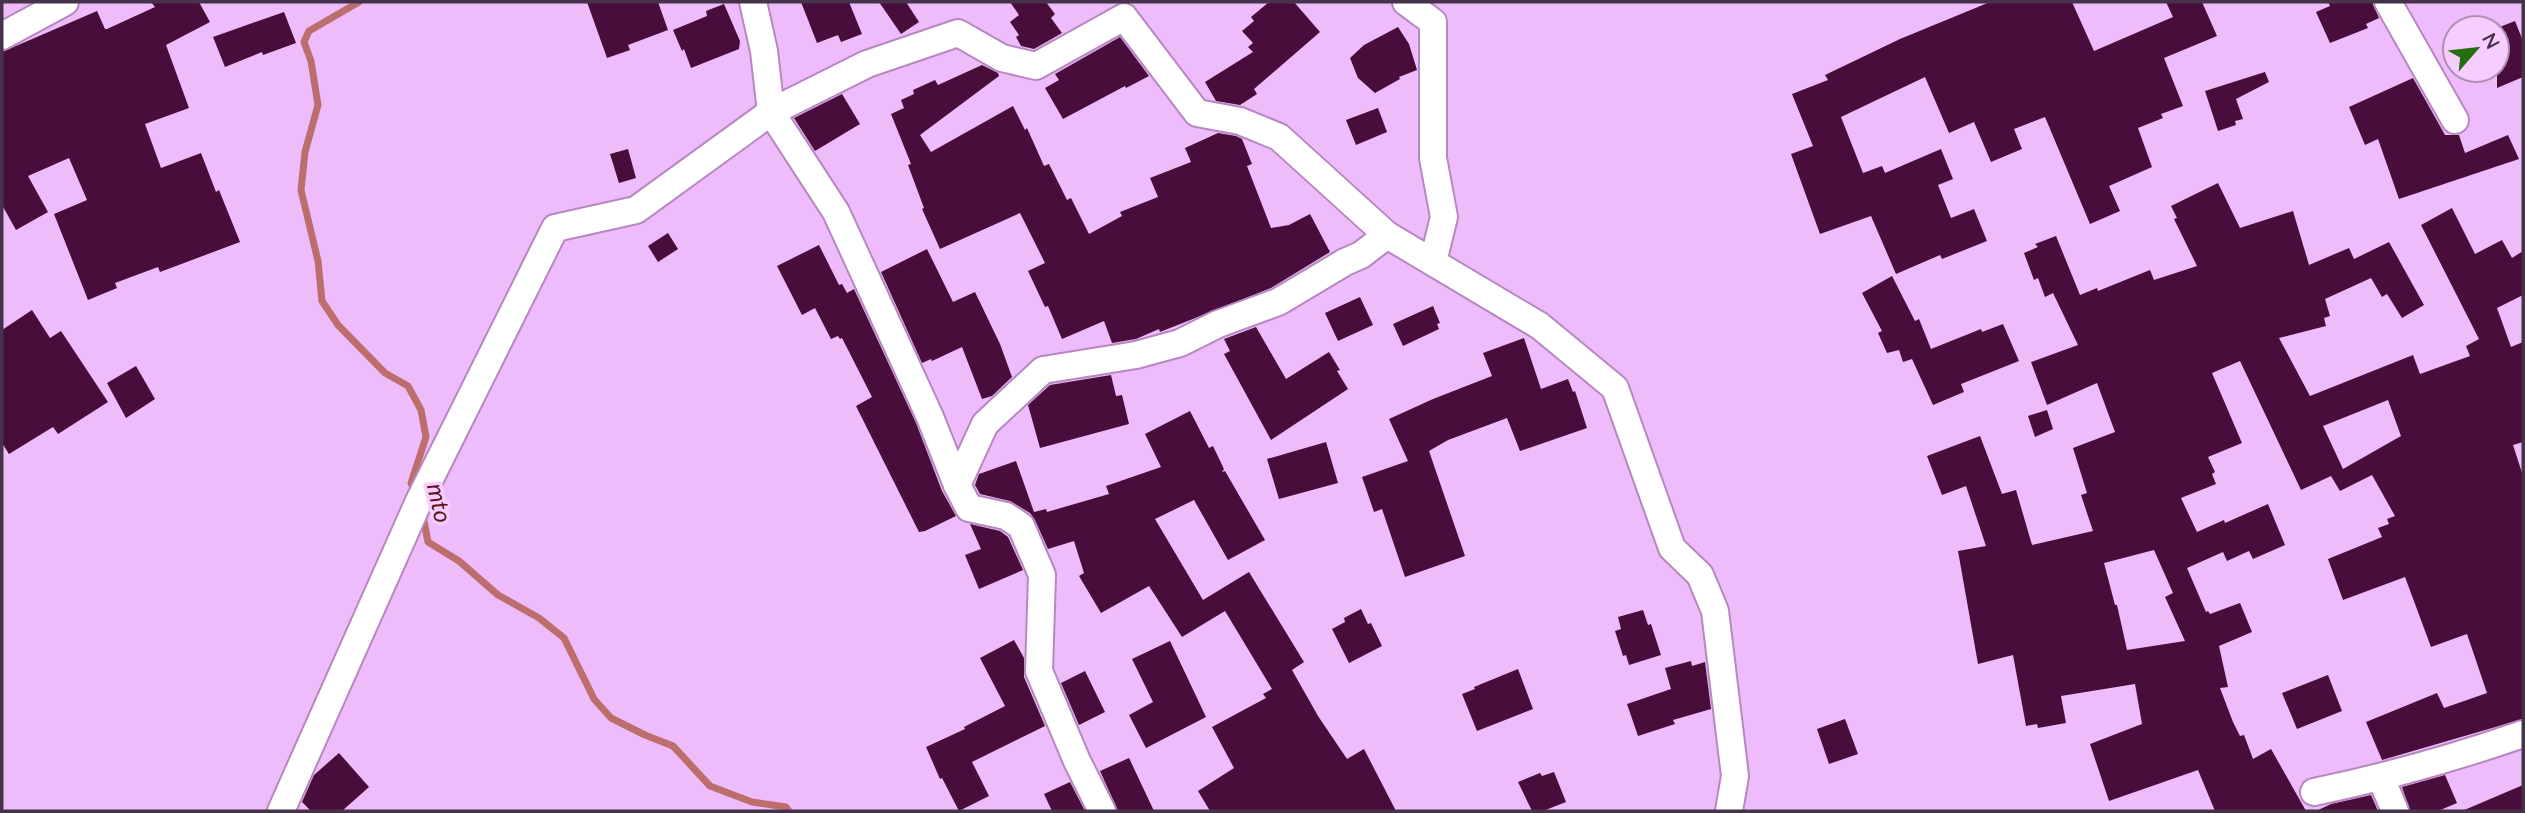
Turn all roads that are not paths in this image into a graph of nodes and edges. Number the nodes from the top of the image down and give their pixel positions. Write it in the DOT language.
graph roads {
  1 [pos="65,2"];
  2 [pos="753,2"];
  3 [pos="1406,2"];
  4 [pos="2388,2"];
  5 [pos="2,36"];
  6 [pos="771,112"];
  7 [pos="2455,120"];
  8 [pos="1387,235"];
  9 [pos="1433,262"];
  10 [pos="957,485"];
  11 [pos="2523,734"];
  12 [pos="2381,778"];
  13 [pos="2314,792"];
  14 [pos="281,811"];
  15 [pos="1102,811"];
  16 [pos="1729,811"];
  17 [pos="2395,811"];
  1 -- 5 [label="street"];
  2 -- 6 [label="street"];
  3 -- 9 [label="street"];
  4 -- 7 [label="street"];
  6 -- 8 [label="street"];
  6 -- 10 [label="street"];
  6 -- 14 [label="street"];
  8 -- 9 [label="street"];
  8 -- 10 [label="street"];
  9 -- 16 [label="street"];
  10 -- 15 [label="street"];
  11 -- 12 [label="street"];
  12 -- 13 [label="street"];
  12 -- 17 [label="street"];
}
